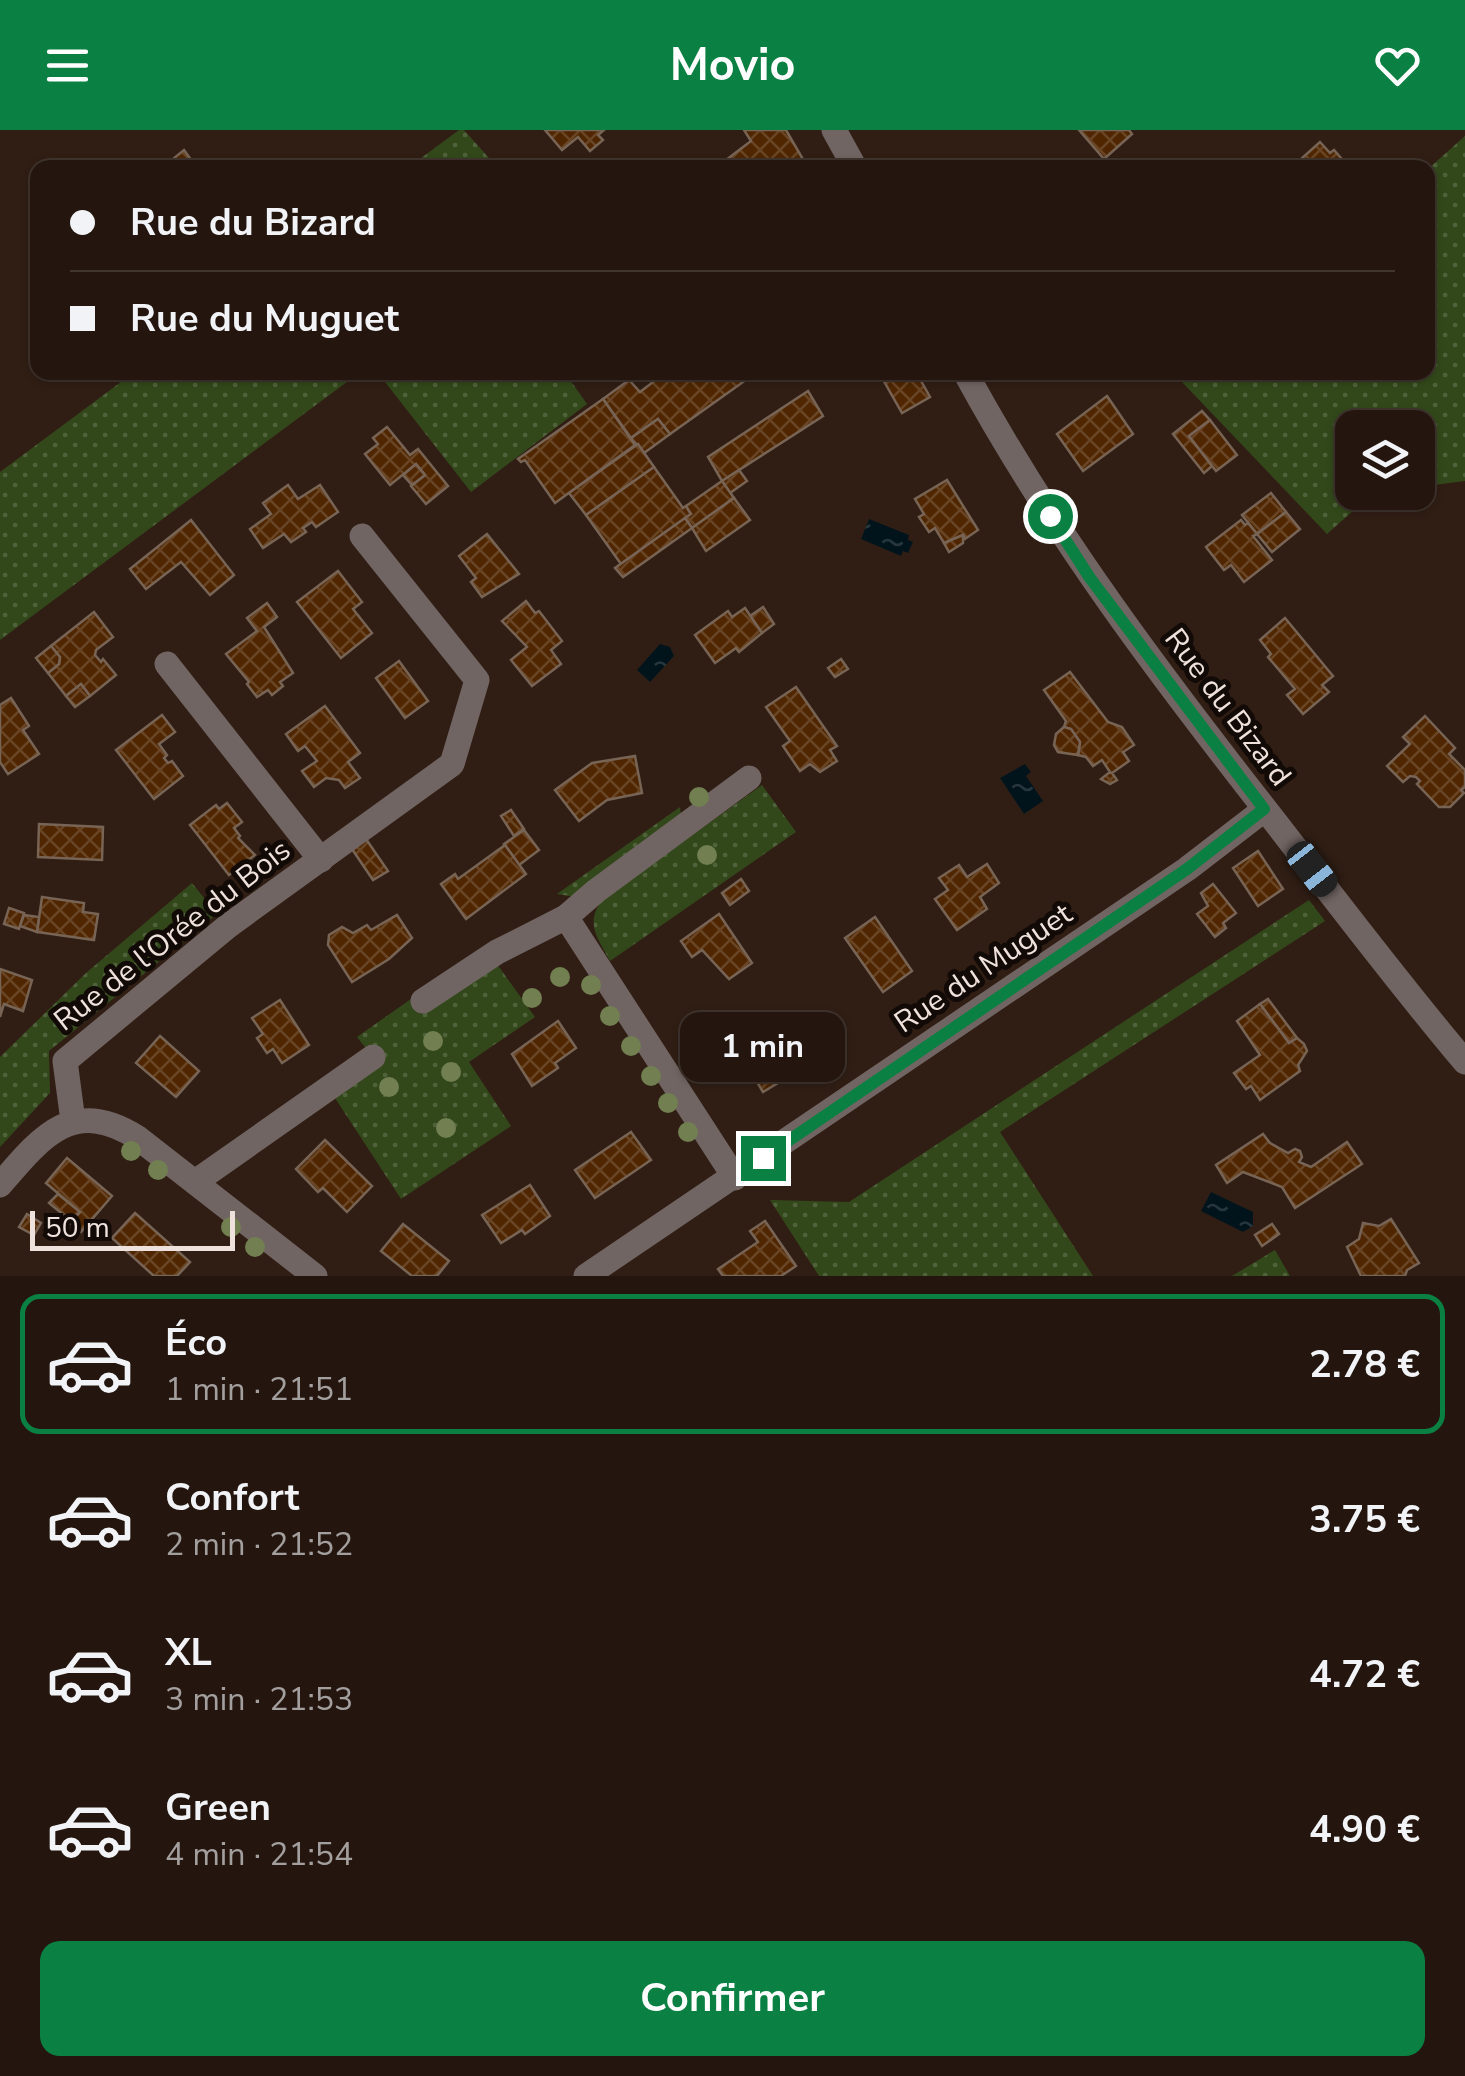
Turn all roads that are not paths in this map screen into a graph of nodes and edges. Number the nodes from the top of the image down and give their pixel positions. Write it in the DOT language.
graph roads {
  1 [pos="834,130"];
  2 [pos="850,160"];
  3 [pos="970,380"];
  4 [pos="362,536"];
  5 [pos="166,664"];
  6 [pos="749,778"];
  7 [pos="1264,809"];
  8 [pos="321,860"];
  9 [pos="566,917"];
  10 [pos="423,1002"];
  11 [pos="374,1057"];
  12 [pos="1465,1062"];
  13 [pos="72,1121"];
  14 [pos="736,1178"];
  15 [pos="195,1182"];
  16 [pos="0,1184"];
  17 [pos="315,1276"];
  18 [pos="586,1276"];
  1 -- 2 [label="street"];
  3 -- 7 [label="street, Rue du Bizard"];
  4 -- 8 [label="street, Rue de l'Orée du Bois"];
  5 -- 8 [label="street, Rue de l'Orée du Bois"];
  6 -- 9 [label="street"];
  7 -- 12 [label="street, Rue du Bizard"];
  7 -- 14 [label="street, Rue du Muguet"];
  8 -- 13 [label="street, Rue de l'Orée du Bois"];
  9 -- 10 [label="street"];
  9 -- 14 [label="street"];
  11 -- 15 [label="street"];
  13 -- 15 [label="street"];
  13 -- 16 [label="street"];
  14 -- 18 [label="street, Rue du Muguet"];
  15 -- 17 [label="street"];
}
